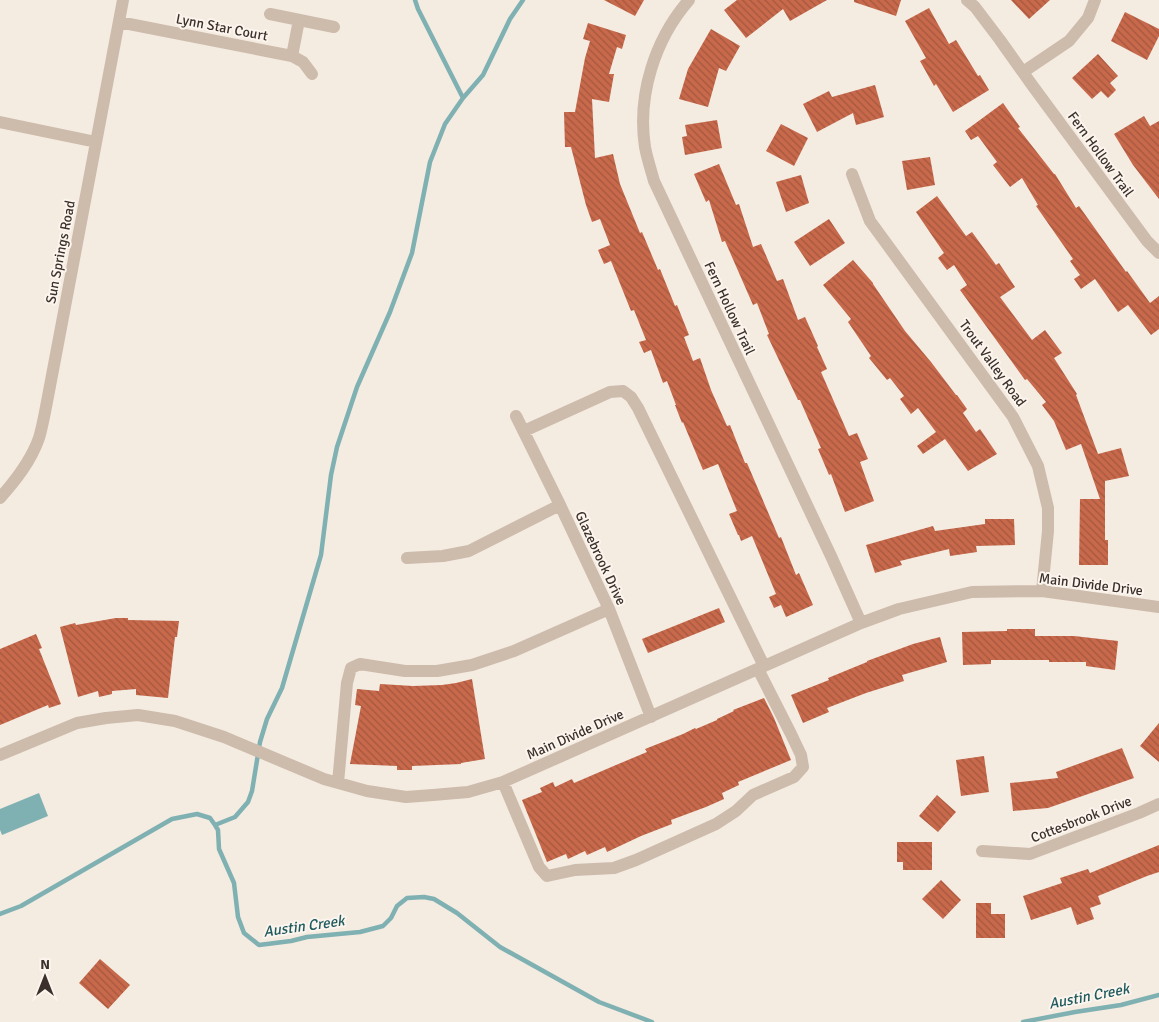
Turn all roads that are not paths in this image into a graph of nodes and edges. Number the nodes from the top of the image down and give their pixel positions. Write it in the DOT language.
graph roads {
  1 [pos="123,0"];
  2 [pos="689,0"];
  3 [pos="967,0"];
  4 [pos="1096,0"];
  5 [pos="270,14"];
  6 [pos="299,20"];
  7 [pos="119,22"];
  8 [pos="334,27"];
  9 [pos="292,56"];
  10 [pos="1023,72"];
  11 [pos="312,74"];
  12 [pos="0,122"];
  13 [pos="96,142"];
  14 [pos="852,174"];
  15 [pos="1159,252"];
  16 [pos="516,416"];
  17 [pos="524,431"];
  18 [pos="0,498"];
  19 [pos="560,505"];
  20 [pos="407,558"];
  21 [pos="1042,591"];
  22 [pos="1159,607"];
  23 [pos="609,610"];
  24 [pos="861,623"];
  25 [pos="761,668"];
  26 [pos="651,717"];
  27 [pos="0,755"];
  28 [pos="504,782"];
  29 [pos="338,783"];
  30 [pos="1159,804"];
  31 [pos="982,851"];
  1 -- 7 [label="street, Sun Springs Road"];
  2 -- 24 [label="street, Fern Hollow Trail"];
  3 -- 10 [label="street, Fern Hollow Trail"];
  4 -- 10 [label="street"];
  5 -- 6 [label="street"];
  6 -- 8 [label="street"];
  6 -- 9 [label="street"];
  7 -- 9 [label="street, Lynn Star Court"];
  7 -- 13 [label="street, Sun Springs Road"];
  9 -- 11 [label="street, Lynn Star Court"];
  10 -- 15 [label="street, Fern Hollow Trail"];
  12 -- 13 [label="street"];
  13 -- 18 [label="street, Sun Springs Road"];
  14 -- 21 [label="street, Trout Valley Road"];
  16 -- 17 [label="street, Glazebrook Drive"];
  17 -- 19 [label="street, Glazebrook Drive"];
  17 -- 25 [label="street"];
  19 -- 20 [label="street"];
  19 -- 23 [label="street, Glazebrook Drive"];
  21 -- 22 [label="street, Main Divide Drive"];
  21 -- 24 [label="street, Main Divide Drive"];
  23 -- 26 [label="street, Glazebrook Drive"];
  23 -- 29 [label="street"];
  24 -- 25 [label="street, Main Divide Drive"];
  25 -- 26 [label="street, Main Divide Drive"];
  25 -- 28 [label="street"];
  26 -- 28 [label="street, Main Divide Drive"];
  27 -- 29 [label="street, Main Divide Drive"];
  28 -- 29 [label="street, Main Divide Drive"];
  30 -- 31 [label="street, Cottesbrook Drive"];
}
